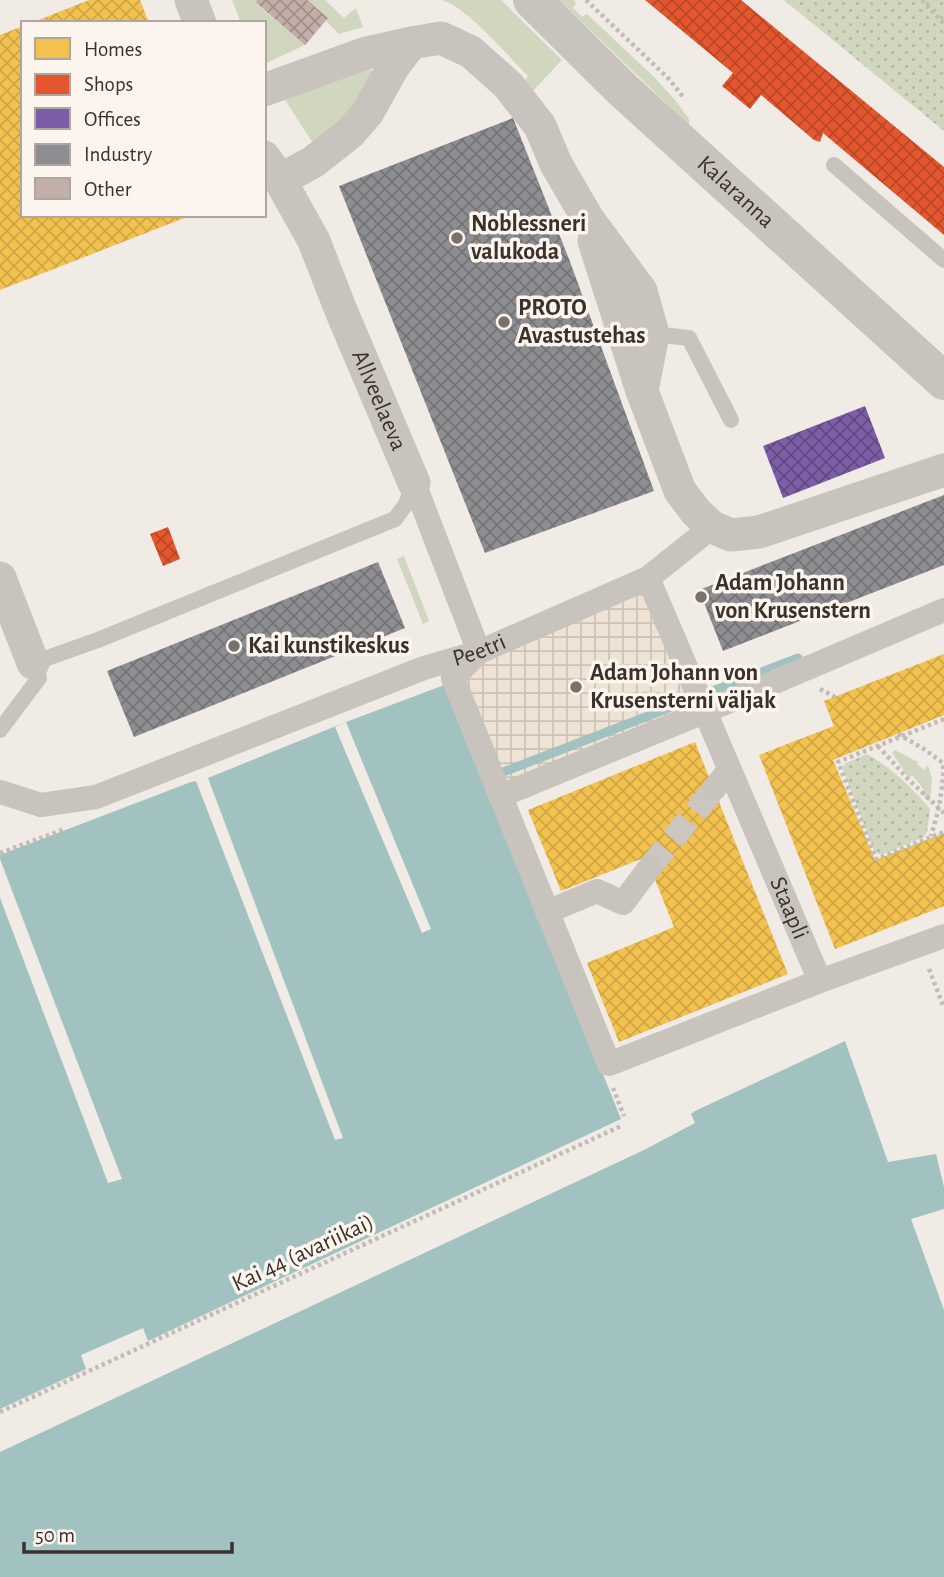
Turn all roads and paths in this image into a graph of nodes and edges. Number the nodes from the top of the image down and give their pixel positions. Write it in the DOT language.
graph roads {
  1 [pos="191,0"];
  2 [pos="532,0"];
  3 [pos="922,0"];
  4 [pos="199,21"];
  5 [pos="944,24"];
  6 [pos="411,43"];
  7 [pos="266,89"];
  8 [pos="834,165"];
  9 [pos="272,169"];
  10 [pos="944,260"];
  11 [pos="640,340"];
  12 [pos="944,381"];
  13 [pos="731,420"];
  14 [pos="944,470"];
  15 [pos="414,483"];
  16 [pos="712,527"];
  17 [pos="0,578"];
  18 [pos="649,578"];
  19 [pos="944,610"];
  20 [pos="479,652"];
  21 [pos="33,663"];
  22 [pos="704,712"];
  23 [pos="944,719"];
  24 [pos="0,730"];
  25 [pos="901,735"];
  26 [pos="878,746"];
  27 [pos="943,764"];
  28 [pos="729,770"];
  29 [pos="944,776"];
  30 [pos="714,789"];
  31 [pos="0,792"];
  32 [pos="500,796"];
  33 [pos="938,809"];
  34 [pos="944,813"];
  35 [pos="944,832"];
  36 [pos="931,837"];
  37 [pos="650,867"];
  38 [pos="547,912"];
  39 [pos="944,936"];
  40 [pos="919,945"];
  41 [pos="820,981"];
  42 [pos="944,1007"];
  43 [pos="621,1126"];
  44 [pos="0,1412"];
  1 -- 4 [label="street"];
  2 -- 12 [label="street, Kalaranna"];
  3 -- 5 [label="path"];
  6 -- 7 [label="street"];
  6 -- 9 [label="street"];
  6 -- 11 [label="street"];
  8 -- 10 [label="lane"];
  9 -- 15 [label="street, Allveelaeva"];
  11 -- 13 [label="lane"];
  11 -- 16 [label="street"];
  14 -- 16 [label="street"];
  15 -- 20 [label="street, Allveelaeva"];
  15 -- 21 [label="lane"];
  16 -- 18 [label="street, Peetri"];
  17 -- 21 [label="street"];
  18 -- 20 [label="street, Peetri"];
  18 -- 22 [label="street, Staapli"];
  19 -- 22 [label="street"];
  20 -- 31 [label="street, Peetri"];
  20 -- 32 [label="street"];
  21 -- 24 [label="lane"];
  22 -- 28 [label="street, Staapli"];
  22 -- 32 [label="street"];
  23 -- 25 [label="path"];
  25 -- 26 [label="path"];
  25 -- 27 [label="path"];
  26 -- 33 [label="path"];
  26 -- 36 [label="path"];
  27 -- 29 [label="path"];
  28 -- 30 [label="street"];
  28 -- 41 [label="street, Staapli"];
  29 -- 33 [label="path"];
  32 -- 38 [label="street"];
  33 -- 34 [label="path"];
  33 -- 36 [label="path"];
  35 -- 36 [label="path"];
  37 -- 38 [label="street"];
  38 -- 41 [label="street"];
  39 -- 40 [label="street"];
  40 -- 41 [label="street"];
  40 -- 42 [label="path"];
  43 -- 44 [label="path, Kai 44 (avariikai)"];
}
